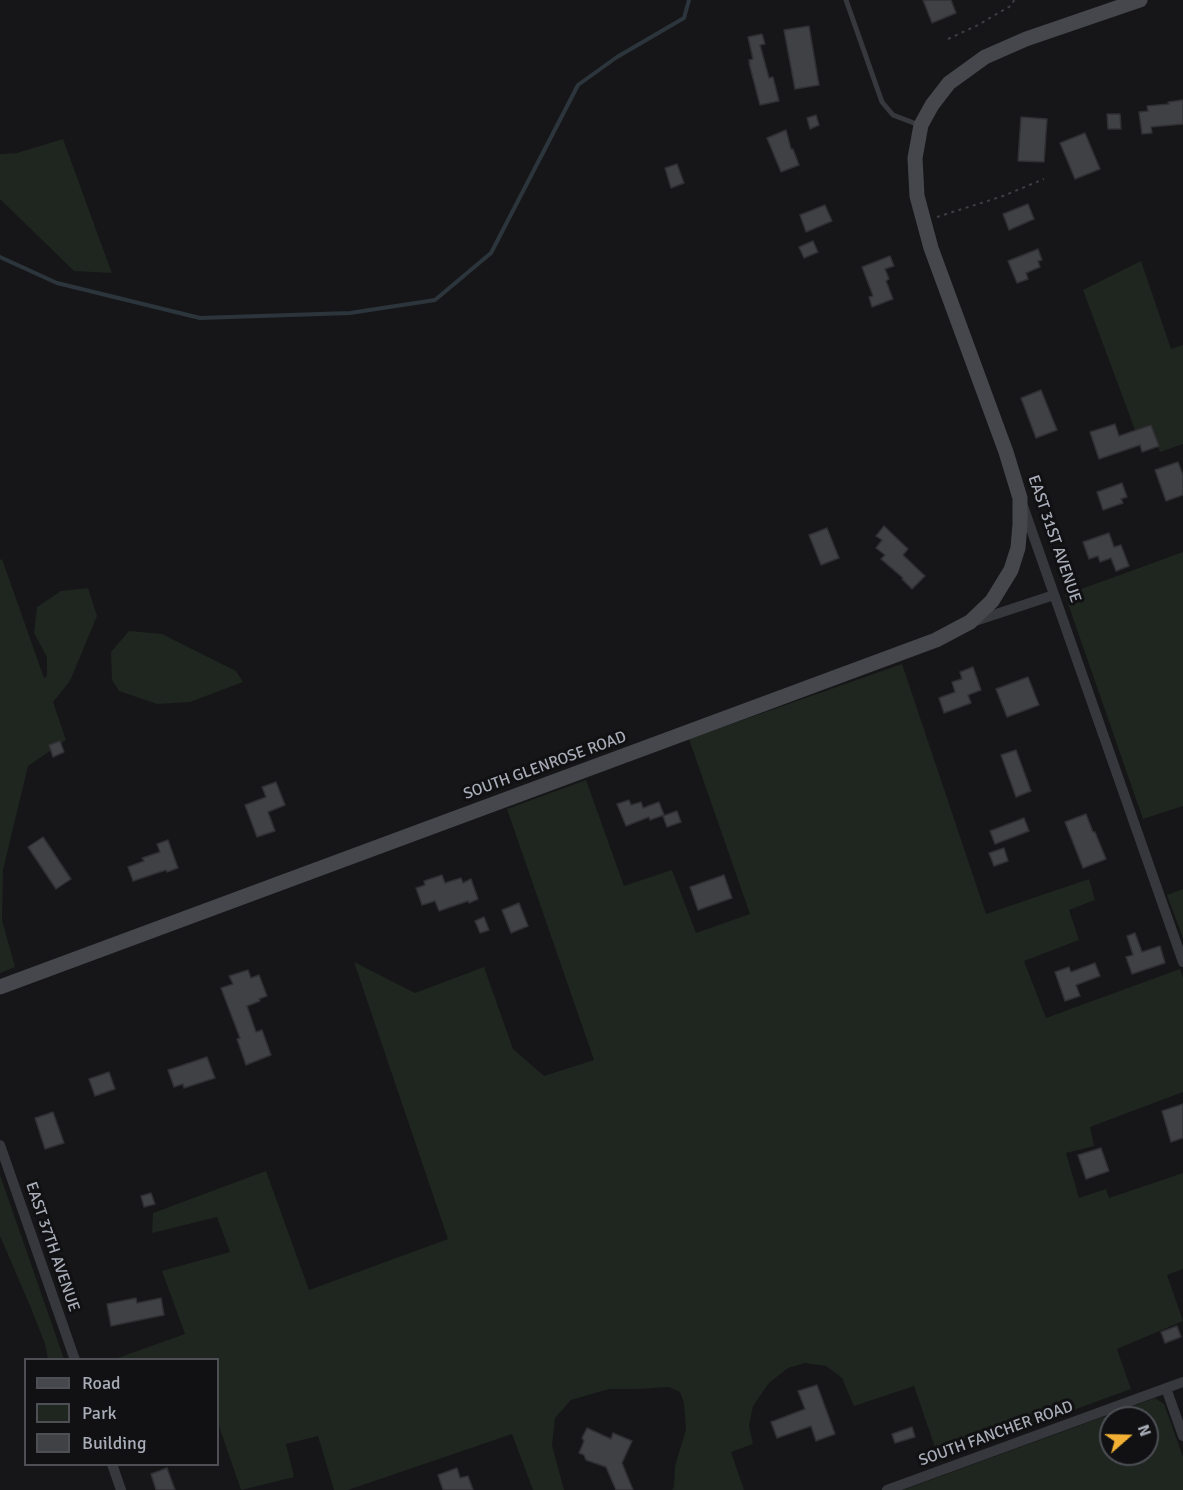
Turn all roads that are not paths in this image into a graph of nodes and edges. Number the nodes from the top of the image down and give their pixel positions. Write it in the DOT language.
graph roads {
  1 [pos="846,0"];
  2 [pos="1140,0"];
  3 [pos="921,125"];
  4 [pos="1020,498"];
  5 [pos="1054,595"];
  6 [pos="970,622"];
  7 [pos="1183,962"];
  8 [pos="0,987"];
  9 [pos="0,1145"];
  10 [pos="75,1358"];
  11 [pos="1183,1382"];
  12 [pos="1166,1388"];
  13 [pos="1183,1436"];
  14 [pos="113,1466"];
  15 [pos="121,1490"];
  16 [pos="887,1490"];
  1 -- 3 [label="lane"];
  2 -- 3 [label="street"];
  3 -- 4 [label="street, EAST 31ST AVENUE"];
  4 -- 5 [label="street, EAST 31ST AVENUE"];
  4 -- 6 [label="street, SOUTH GLENROSE ROAD"];
  5 -- 6 [label="street"];
  5 -- 7 [label="street, EAST 31ST AVENUE"];
  6 -- 8 [label="street, SOUTH GLENROSE ROAD"];
  9 -- 10 [label="street, EAST 37TH AVENUE"];
  11 -- 12 [label="street, SOUTH FANCHER ROAD"];
  12 -- 13 [label="street"];
  12 -- 16 [label="street, SOUTH FANCHER ROAD"];
  14 -- 15 [label="street"];
}
